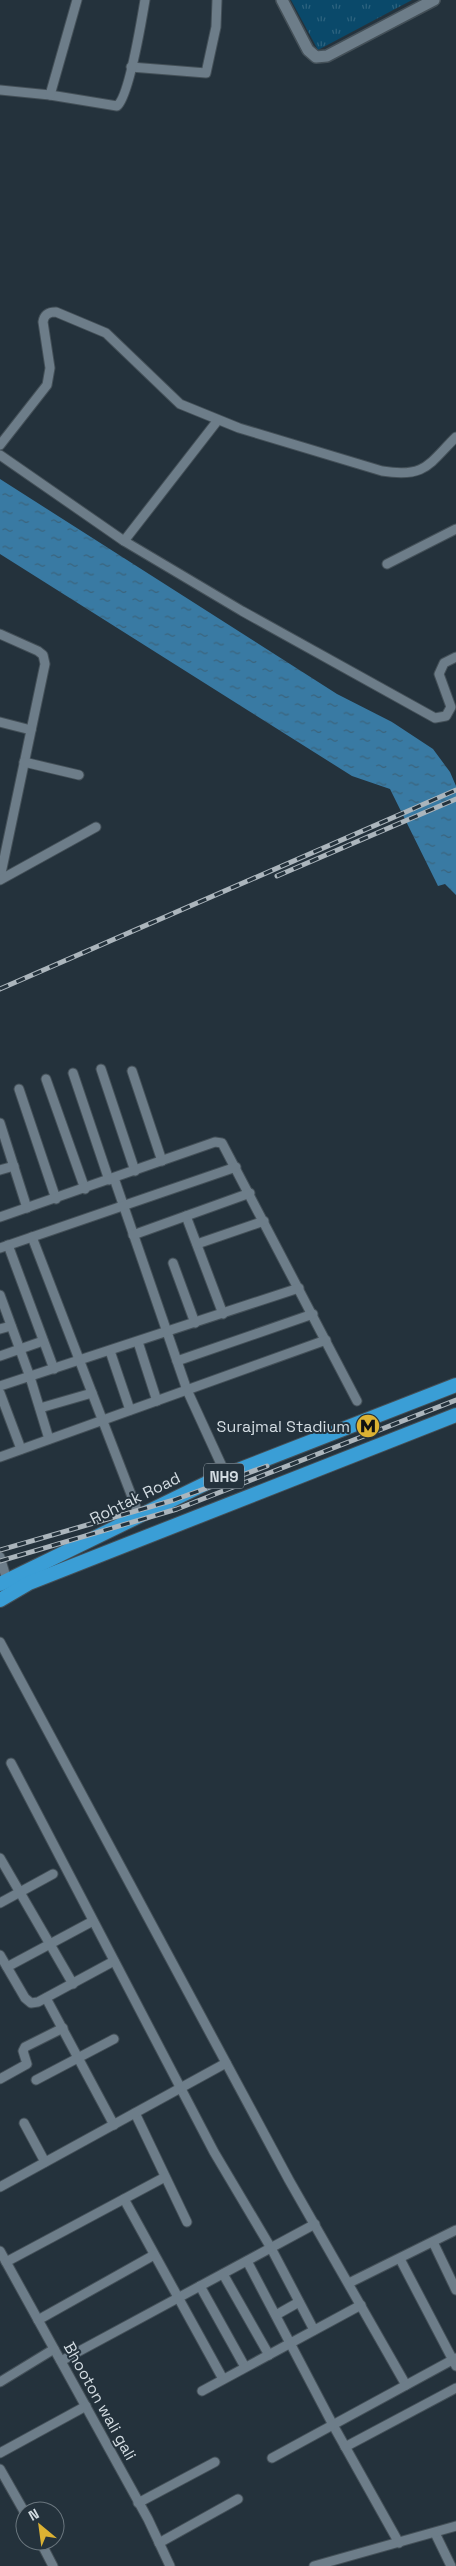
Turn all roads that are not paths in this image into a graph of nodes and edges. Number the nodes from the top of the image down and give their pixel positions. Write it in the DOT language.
graph roads {
  1 [pos="77,0"];
  2 [pos="146,0"];
  3 [pos="217,0"];
  4 [pos="282,0"];
  5 [pos="434,0"];
  6 [pos="131,67"];
  7 [pos="0,90"];
  8 [pos="50,95"];
  9 [pos="218,420"];
  10 [pos="456,437"];
  11 [pos="0,445"];
  12 [pos="0,455"];
  13 [pos="456,529"];
  14 [pos="124,541"];
  15 [pos="387,564"];
  16 [pos="0,634"];
  17 [pos="456,657"];
  18 [pos="0,722"];
  19 [pos="31,730"];
  20 [pos="24,762"];
  21 [pos="78,775"];
  22 [pos="96,827"];
  23 [pos="0,879"];
  24 [pos="101,1069"];
  25 [pos="132,1071"];
  26 [pos="73,1073"];
  27 [pos="46,1079"];
  28 [pos="19,1089"];
  29 [pos="0,1123"];
  30 [pos="162,1161"];
  31 [pos="14,1166"];
  32 [pos="236,1167"];
  33 [pos="0,1170"];
  34 [pos="135,1171"];
  35 [pos="112,1179"];
  36 [pos="84,1189"];
  37 [pos="250,1193"];
  38 [pos="56,1199"];
  39 [pos="122,1206"];
  40 [pos="27,1208"];
  41 [pos="186,1216"];
  42 [pos="0,1217"];
  43 [pos="264,1221"];
  44 [pos="133,1235"];
  45 [pos="32,1237"];
  46 [pos="197,1244"];
  47 [pos="4,1246"];
  48 [pos="173,1264"];
  49 [pos="299,1288"];
  50 [pos="0,1298"];
  51 [pos="223,1314"];
  52 [pos="312,1314"];
  53 [pos="195,1323"];
  54 [pos="11,1326"];
  55 [pos="0,1329"];
  56 [pos="167,1333"];
  57 [pos="326,1340"];
  58 [pos="43,1341"];
  59 [pos="138,1342"];
  60 [pos="20,1350"];
  61 [pos="110,1351"];
  62 [pos="0,1356"];
  63 [pos="81,1360"];
  64 [pos="176,1360"];
  65 [pos="54,1369"];
  66 [pos="30,1377"];
  67 [pos="456,1385"];
  68 [pos="0,1386"];
  69 [pos="187,1390"];
  70 [pos="0,1393"];
  71 [pos="92,1393"];
  72 [pos="157,1400"];
  73 [pos="357,1401"];
  74 [pos="40,1408"];
  75 [pos="130,1410"];
  76 [pos="456,1415"];
  77 [pos="102,1420"];
  78 [pos="49,1439"];
  79 [pos="21,1450"];
  80 [pos="0,1457"];
  81 [pos="226,1475"];
  82 [pos="139,1515"];
  83 [pos="0,1557"];
  84 [pos="4,1582"];
  85 [pos="29,1583"];
  86 [pos="0,1600"];
  87 [pos="0,1606"];
  88 [pos="0,1642"];
  89 [pos="11,1763"];
  90 [pos="0,1858"];
  91 [pos="53,1874"];
  92 [pos="20,1891"];
  93 [pos="0,1903"];
  94 [pos="93,1921"];
  95 [pos="50,1944"];
  96 [pos="0,1955"];
  97 [pos="114,1961"];
  98 [pos="7,1967"];
  99 [pos="73,1984"];
  100 [pos="46,1998"];
  101 [pos="63,2028"];
  102 [pos="114,2039"];
  103 [pos="79,2058"];
  104 [pos="226,2063"];
  105 [pos="0,2079"];
  106 [pos="36,2080"];
  107 [pos="182,2087"];
  108 [pos="135,2113"];
  109 [pos="24,2122"];
  110 [pos="114,2125"];
  111 [pos="45,2162"];
  112 [pos="165,2178"];
  113 [pos="0,2187"];
  114 [pos="124,2199"];
  115 [pos="186,2222"];
  116 [pos="315,2224"];
  117 [pos="456,2230"];
  118 [pos="433,2242"];
  119 [pos="271,2248"];
  120 [pos="0,2251"];
  121 [pos="154,2255"];
  122 [pos="400,2259"];
  123 [pos="247,2261"];
  124 [pos="6,2262"];
  125 [pos="452,2271"];
  126 [pos="223,2274"];
  127 [pos="349,2283"];
  128 [pos="200,2286"];
  129 [pos="456,2290"];
  130 [pos="178,2298"];
  131 [pos="299,2302"];
  132 [pos="361,2305"];
  133 [pos="276,2315"];
  134 [pos="38,2320"];
  135 [pos="314,2330"];
  136 [pos="290,2343"];
  137 [pos="54,2349"];
  138 [pos="269,2355"];
  139 [pos="61,2361"];
  140 [pos="455,2362"];
  141 [pos="245,2367"];
  142 [pos="222,2380"];
  143 [pos="0,2382"];
  144 [pos="406,2386"];
  145 [pos="456,2388"];
  146 [pos="202,2391"];
  147 [pos="86,2406"];
  148 [pos="333,2425"];
  149 [pos="345,2447"];
  150 [pos="0,2453"];
  151 [pos="272,2458"];
  152 [pos="215,2462"];
  153 [pos="0,2469"];
  154 [pos="238,2499"];
  155 [pos="18,2501"];
  156 [pos="138,2502"];
  157 [pos="456,2526"];
  158 [pos="435,2533"];
  159 [pos="159,2543"];
  160 [pos="399,2544"];
  161 [pos="45,2551"];
  162 [pos="325,2565"];
  163 [pos="53,2566"];
  164 [pos="170,2566"];
  165 [pos="314,2566"];
  166 [pos="451,2566"];
  1 -- 8 [label="street"];
  2 -- 6 [label="street"];
  3 -- 6 [label="street"];
  4 -- 5 [label="street"];
  6 -- 8 [label="street"];
  7 -- 8 [label="street"];
  9 -- 10 [label="street"];
  9 -- 11 [label="street"];
  9 -- 14 [label="street"];
  12 -- 14 [label="street"];
  13 -- 15 [label="street"];
  14 -- 17 [label="street"];
  16 -- 19 [label="street"];
  18 -- 19 [label="street"];
  19 -- 20 [label="street"];
  20 -- 21 [label="street"];
  20 -- 23 [label="street"];
  22 -- 23 [label="street"];
  24 -- 34 [label="street"];
  25 -- 30 [label="street"];
  26 -- 35 [label="street"];
  27 -- 36 [label="street"];
  28 -- 38 [label="street"];
  29 -- 31 [label="street"];
  30 -- 32 [label="street"];
  30 -- 34 [label="street"];
  31 -- 33 [label="street"];
  31 -- 40 [label="street"];
  32 -- 37 [label="street"];
  32 -- 39 [label="street"];
  34 -- 35 [label="street"];
  35 -- 36 [label="street"];
  35 -- 39 [label="street"];
  36 -- 38 [label="street"];
  37 -- 41 [label="street"];
  37 -- 43 [label="street"];
  38 -- 40 [label="street"];
  39 -- 44 [label="street"];
  39 -- 45 [label="street"];
  40 -- 42 [label="street"];
  41 -- 44 [label="street"];
  41 -- 46 [label="street"];
  43 -- 46 [label="street"];
  43 -- 49 [label="street"];
  44 -- 56 [label="street"];
  45 -- 47 [label="street"];
  45 -- 63 [label="street"];
  46 -- 51 [label="street"];
  47 -- 58 [label="street"];
  48 -- 53 [label="street"];
  49 -- 51 [label="street"];
  49 -- 52 [label="street"];
  50 -- 54 [label="street"];
  51 -- 53 [label="street"];
  52 -- 57 [label="street"];
  52 -- 64 [label="street"];
  53 -- 56 [label="street"];
  54 -- 55 [label="street"];
  54 -- 60 [label="street"];
  56 -- 59 [label="street"];
  56 -- 64 [label="street"];
  57 -- 69 [label="street"];
  57 -- 73 [label="street"];
  58 -- 60 [label="street"];
  58 -- 65 [label="street"];
  59 -- 61 [label="street"];
  59 -- 72 [label="street"];
  60 -- 62 [label="street"];
  60 -- 66 [label="street"];
  61 -- 63 [label="street"];
  61 -- 75 [label="street"];
  63 -- 65 [label="street"];
  63 -- 71 [label="street"];
  64 -- 69 [label="street"];
  65 -- 66 [label="street"];
  66 -- 68 [label="street"];
  66 -- 74 [label="street"];
  67 -- 81 [label="highway, Rohtak Road / NH9"];
  69 -- 72 [label="street"];
  69 -- 81 [label="street"];
  70 -- 79 [label="street"];
  71 -- 74 [label="street"];
  71 -- 77 [label="street"];
  72 -- 75 [label="street"];
  74 -- 78 [label="street"];
  75 -- 77 [label="street"];
  76 -- 85 [label="highway, NH9"];
  77 -- 78 [label="street"];
  77 -- 82 [label="street"];
  78 -- 79 [label="street"];
  79 -- 80 [label="street"];
  81 -- 82 [label="highway, Rohtak Road / NH9"];
  82 -- 84 [label="highway, Rohtak Road / NH9"];
  83 -- 84 [label="street"];
  85 -- 86 [label="highway, NH9"];
  85 -- 87 [label="street"];
  88 -- 104 [label="street"];
  89 -- 94 [label="street"];
  90 -- 92 [label="street"];
  91 -- 92 [label="street"];
  92 -- 93 [label="street"];
  92 -- 95 [label="street"];
  94 -- 95 [label="street"];
  94 -- 97 [label="street"];
  95 -- 98 [label="street"];
  95 -- 99 [label="street"];
  96 -- 98 [label="street"];
  97 -- 99 [label="street"];
  97 -- 107 [label="street"];
  98 -- 100 [label="street"];
  99 -- 100 [label="street"];
  100 -- 101 [label="street"];
  101 -- 103 [label="street"];
  101 -- 105 [label="street"];
  102 -- 103 [label="street"];
  103 -- 106 [label="street"];
  103 -- 110 [label="street"];
  104 -- 107 [label="street"];
  104 -- 116 [label="street"];
  107 -- 108 [label="street"];
  107 -- 119 [label="street"];
  108 -- 110 [label="street"];
  108 -- 112 [label="street"];
  109 -- 111 [label="street"];
  110 -- 111 [label="street"];
  111 -- 113 [label="street"];
  112 -- 114 [label="street"];
  112 -- 115 [label="street"];
  114 -- 121 [label="street"];
  114 -- 124 [label="street"];
  116 -- 119 [label="street"];
  116 -- 127 [label="street"];
  117 -- 118 [label="street"];
  118 -- 122 [label="street"];
  118 -- 125 [label="street"];
  119 -- 123 [label="street"];
  119 -- 131 [label="street"];
  120 -- 124 [label="street, Bhooton wali gali"];
  121 -- 130 [label="street"];
  121 -- 134 [label="street"];
  122 -- 127 [label="street"];
  122 -- 140 [label="street"];
  123 -- 126 [label="street"];
  123 -- 133 [label="street"];
  124 -- 134 [label="street, Bhooton wali gali"];
  125 -- 129 [label="street"];
  126 -- 128 [label="street"];
  126 -- 138 [label="street"];
  127 -- 132 [label="street"];
  128 -- 130 [label="street"];
  128 -- 141 [label="street"];
  130 -- 139 [label="street"];
  130 -- 142 [label="street"];
  131 -- 133 [label="street"];
  131 -- 135 [label="street"];
  132 -- 135 [label="street"];
  132 -- 144 [label="street"];
  133 -- 136 [label="street"];
  134 -- 137 [label="street, Bhooton wali gali"];
  135 -- 136 [label="street"];
  136 -- 138 [label="street"];
  136 -- 148 [label="street"];
  137 -- 139 [label="street, Bhooton wali gali"];
  137 -- 143 [label="street"];
  138 -- 141 [label="street"];
  139 -- 147 [label="street, Bhooton wali gali"];
  140 -- 144 [label="street"];
  141 -- 142 [label="street"];
  142 -- 146 [label="street"];
  144 -- 148 [label="street"];
  145 -- 149 [label="street"];
  147 -- 150 [label="street"];
  147 -- 156 [label="street, Bhooton wali gali"];
  148 -- 149 [label="street"];
  148 -- 151 [label="street"];
  149 -- 160 [label="street"];
  152 -- 156 [label="street"];
  153 -- 155 [label="street"];
  154 -- 159 [label="street"];
  156 -- 159 [label="street, Bhooton wali gali"];
  157 -- 158 [label="street"];
  158 -- 160 [label="street"];
  158 -- 166 [label="street"];
  159 -- 164 [label="street, Bhooton wali gali"];
  160 -- 162 [label="street"];
  161 -- 163 [label="street"];
  162 -- 165 [label="street"];
}
